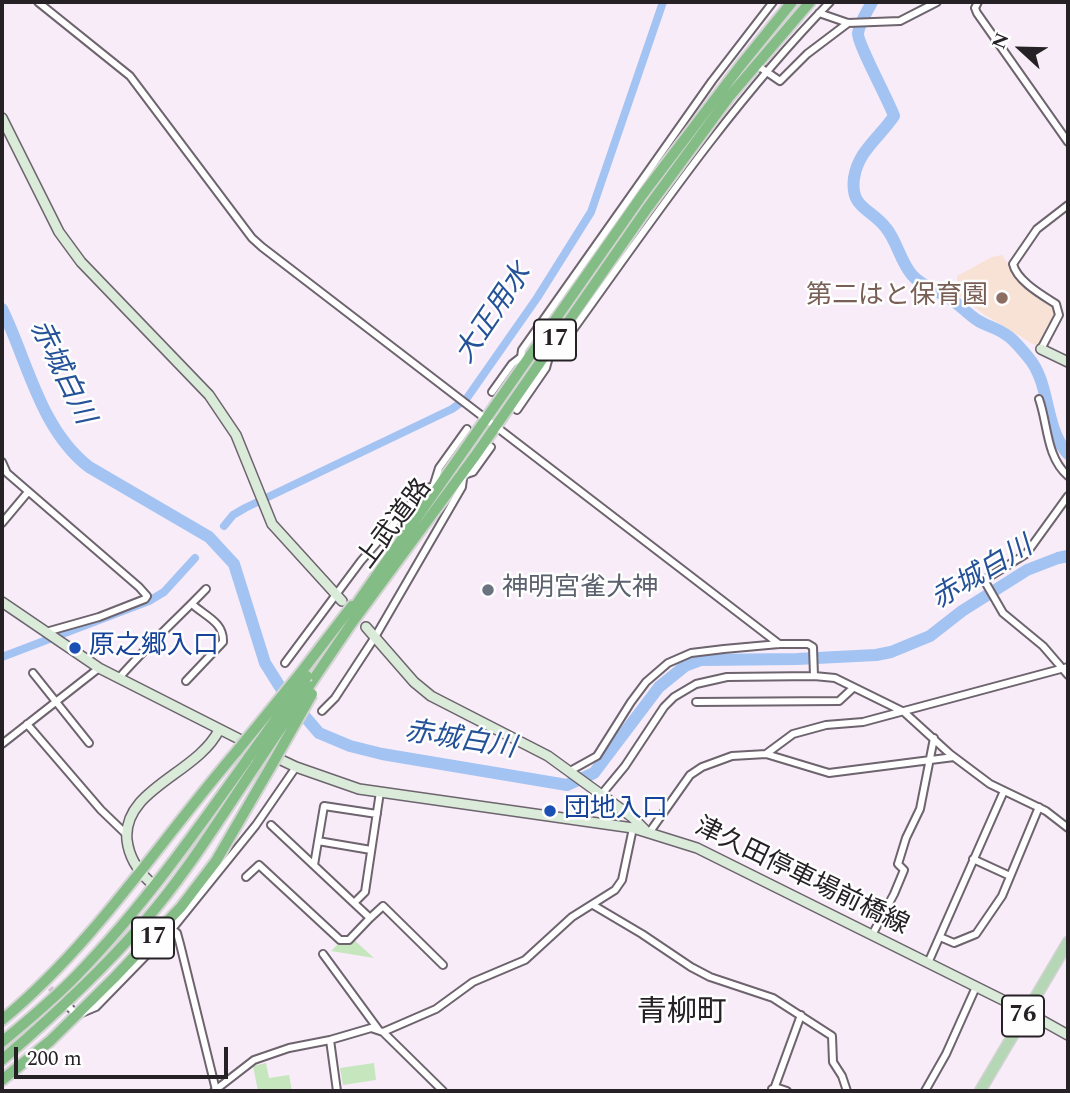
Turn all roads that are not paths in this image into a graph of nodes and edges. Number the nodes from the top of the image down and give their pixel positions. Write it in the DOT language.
graph roads {
  1 [pos="38,2"];
  2 [pos="773,2"];
  3 [pos="792,2"];
  4 [pos="810,2"];
  5 [pos="830,2"];
  6 [pos="937,2"];
  7 [pos="977,2"];
  8 [pos="819,13"];
  9 [pos="852,23"];
  10 [pos="758,66"];
  11 [pos="766,71"];
  12 [pos="2,118"];
  13 [pos="1068,142"];
  14 [pos="1068,205"];
  15 [pos="1041,349"];
  16 [pos="543,354"];
  17 [pos="524,360"];
  18 [pos="1068,362"];
  19 [pos="492,392"];
  20 [pos="1038,398"];
  21 [pos="517,410"];
  22 [pos="492,422"];
  23 [pos="467,429"];
  24 [pos="491,447"];
  25 [pos="2,462"];
  26 [pos="457,472"];
  27 [pos="1068,476"];
  28 [pos="438,484"];
  29 [pos="28,492"];
  30 [pos="1068,496"];
  31 [pos="2,523"];
  32 [pos="206,589"];
  33 [pos="339,597"];
  34 [pos="2,602"];
  35 [pos="192,604"];
  36 [pos="366,627"];
  37 [pos="46,633"];
  38 [pos="374,637"];
  39 [pos="779,644"];
  40 [pos="285,663"];
  41 [pos="99,667"];
  42 [pos="1065,668"];
  43 [pos="33,673"];
  44 [pos="814,675"];
  45 [pos="1068,675"];
  46 [pos="120,678"];
  47 [pos="187,681"];
  48 [pos="307,683"];
  49 [pos="853,688"];
  50 [pos="56,701"];
  51 [pos="696,702"];
  52 [pos="322,711"];
  53 [pos="904,712"];
  54 [pos="27,724"];
  55 [pos="219,730"];
  56 [pos="934,738"];
  57 [pos="89,743"];
  58 [pos="2,744"];
  59 [pos="766,754"];
  60 [pos="954,757"];
  61 [pos="931,760"];
  62 [pos="252,761"];
  63 [pos="296,767"];
  64 [pos="569,771"];
  65 [pos="1004,791"];
  66 [pos="380,792"];
  67 [pos="599,793"];
  68 [pos="1038,807"];
  69 [pos="377,814"];
  70 [pos="271,825"];
  71 [pos="633,828"];
  72 [pos="1068,828"];
  73 [pos="648,833"];
  74 [pos="127,835"];
  75 [pos="318,841"];
  76 [pos="371,850"];
  77 [pos="973,859"];
  78 [pos="314,865"];
  79 [pos="141,873"];
  80 [pos="1010,876"];
  81 [pos="246,877"];
  82 [pos="150,882"];
  83 [pos="167,896"];
  84 [pos="354,903"];
  85 [pos="593,905"];
  86 [pos="181,906"];
  87 [pos="370,918"];
  88 [pos="173,929"];
  89 [pos="872,935"];
  90 [pos="940,937"];
  91 [pos="1068,942"];
  92 [pos="323,954"];
  93 [pos="928,963"];
  94 [pos="443,965"];
  95 [pos="976,987"];
  96 [pos="68,1006"];
  97 [pos="1025,1011"];
  98 [pos="77,1015"];
  99 [pos="801,1016"];
  100 [pos="2,1020"];
  101 [pos="381,1030"];
  102 [pos="1068,1035"];
  103 [pos="330,1040"];
  104 [pos="2,1042"];
  105 [pos="2,1060"];
  106 [pos="2,1080"];
  107 [pos="772,1089"];
  108 [pos="219,1090"];
  109 [pos="337,1091"];
  110 [pos="443,1091"];
  111 [pos="787,1091"];
  112 [pos="846,1091"];
  113 [pos="925,1091"];
  114 [pos="980,1091"];
  1 -- 22 [label="street"];
  2 -- 17 [label="street"];
  3 -- 16 [label="highway, 上武道路 / 17"];
  4 -- 16 [label="highway, 上武道路 / 17"];
  5 -- 8 [label="street"];
  6 -- 9 [label="street"];
  7 -- 13 [label="street"];
  8 -- 9 [label="street"];
  8 -- 11 [label="street"];
  9 -- 11 [label="street"];
  10 -- 11 [label="street"];
  11 -- 16 [label="street"];
  12 -- 33 [label="street"];
  14 -- 15 [label="street"];
  15 -- 18 [label="street"];
  16 -- 17 [label="highway, 上武道路 / 17"];
  16 -- 21 [label="street"];
  16 -- 22 [label="highway, 上武道路 / 17"];
  17 -- 19 [label="street"];
  17 -- 22 [label="highway, 上武道路 / 17"];
  20 -- 27 [label="street"];
  22 -- 26 [label="highway, 上武道路 / 17"];
  22 -- 39 [label="street"];
  23 -- 28 [label="street"];
  24 -- 26 [label="street"];
  25 -- 29 [label="street"];
  26 -- 28 [label="highway, 上武道路 / 17"];
  26 -- 38 [label="street"];
  26 -- 48 [label="highway, 上武道路 / 17"];
  28 -- 33 [label="street"];
  28 -- 48 [label="highway, 上武道路 / 17"];
  29 -- 31 [label="street"];
  29 -- 37 [label="street"];
  30 -- 42 [label="street"];
  32 -- 35 [label="street"];
  33 -- 40 [label="street"];
  34 -- 37 [label="street, 津久田停車場前橋線"];
  35 -- 46 [label="street"];
  35 -- 47 [label="street"];
  36 -- 38 [label="street"];
  37 -- 41 [label="street, 津久田停車場前橋線"];
  38 -- 52 [label="street"];
  38 -- 64 [label="street"];
  39 -- 44 [label="street"];
  39 -- 64 [label="street"];
  41 -- 46 [label="street, 津久田停車場前橋線"];
  41 -- 50 [label="street"];
  42 -- 45 [label="street"];
  42 -- 53 [label="street"];
  43 -- 50 [label="street"];
  44 -- 49 [label="street"];
  44 -- 67 [label="street"];
  46 -- 55 [label="street, 津久田停車場前橋線"];
  48 -- 62 [label="highway, 上武道路 / 17, bridge"];
  48 -- 79 [label="highway, 17, bridge"];
  48 -- 86 [label="highway, 17, bridge"];
  49 -- 51 [label="street"];
  49 -- 53 [label="street"];
  50 -- 54 [label="street"];
  50 -- 57 [label="street"];
  53 -- 56 [label="street"];
  53 -- 59 [label="street"];
  54 -- 58 [label="street"];
  54 -- 74 [label="street"];
  55 -- 63 [label="street, 津久田停車場前橋線"];
  55 -- 74 [label="street"];
  56 -- 60 [label="street"];
  56 -- 61 [label="street"];
  59 -- 61 [label="street"];
  59 -- 73 [label="street"];
  60 -- 61 [label="street"];
  60 -- 65 [label="street"];
  61 -- 89 [label="street"];
  62 -- 104 [label="highway, 上武道路 / 17"];
  62 -- 105 [label="highway, 上武道路 / 17"];
  63 -- 66 [label="street, 津久田停車場前橋線"];
  63 -- 88 [label="street"];
  64 -- 67 [label="street"];
  65 -- 68 [label="street"];
  65 -- 77 [label="street"];
  66 -- 69 [label="street"];
  66 -- 71 [label="street, 津久田停車場前橋線"];
  67 -- 73 [label="street"];
  68 -- 72 [label="street"];
  68 -- 80 [label="street"];
  69 -- 75 [label="street"];
  69 -- 76 [label="street"];
  70 -- 78 [label="street"];
  71 -- 73 [label="street, 津久田停車場前橋線"];
  71 -- 85 [label="street"];
  73 -- 89 [label="street, 津久田停車場前橋線"];
  74 -- 79 [label="street"];
  75 -- 76 [label="street"];
  75 -- 78 [label="street"];
  76 -- 84 [label="street"];
  77 -- 80 [label="street"];
  77 -- 90 [label="street"];
  78 -- 84 [label="street"];
  79 -- 82 [label="street"];
  79 -- 100 [label="highway, 17"];
  80 -- 90 [label="street"];
  81 -- 87 [label="street"];
  83 -- 86 [label="street"];
  84 -- 87 [label="street"];
  85 -- 99 [label="street"];
  85 -- 101 [label="street"];
  86 -- 98 [label="highway, 17"];
  87 -- 94 [label="street"];
  88 -- 98 [label="street"];
  88 -- 108 [label="street"];
  89 -- 93 [label="street, 津久田停車場前橋線"];
  90 -- 93 [label="street"];
  91 -- 97 [label="main road, 76"];
  92 -- 101 [label="street"];
  93 -- 95 [label="street, 津久田停車場前橋線"];
  95 -- 97 [label="street, 津久田停車場前橋線"];
  95 -- 113 [label="street"];
  96 -- 98 [label="street"];
  97 -- 102 [label="street, 津久田停車場前橋線"];
  97 -- 114 [label="main road, 76"];
  98 -- 106 [label="highway, 17"];
  99 -- 107 [label="street"];
  99 -- 112 [label="street"];
  101 -- 103 [label="street"];
  101 -- 110 [label="street"];
  103 -- 108 [label="street"];
  103 -- 109 [label="street"];
  107 -- 111 [label="street"];
}
